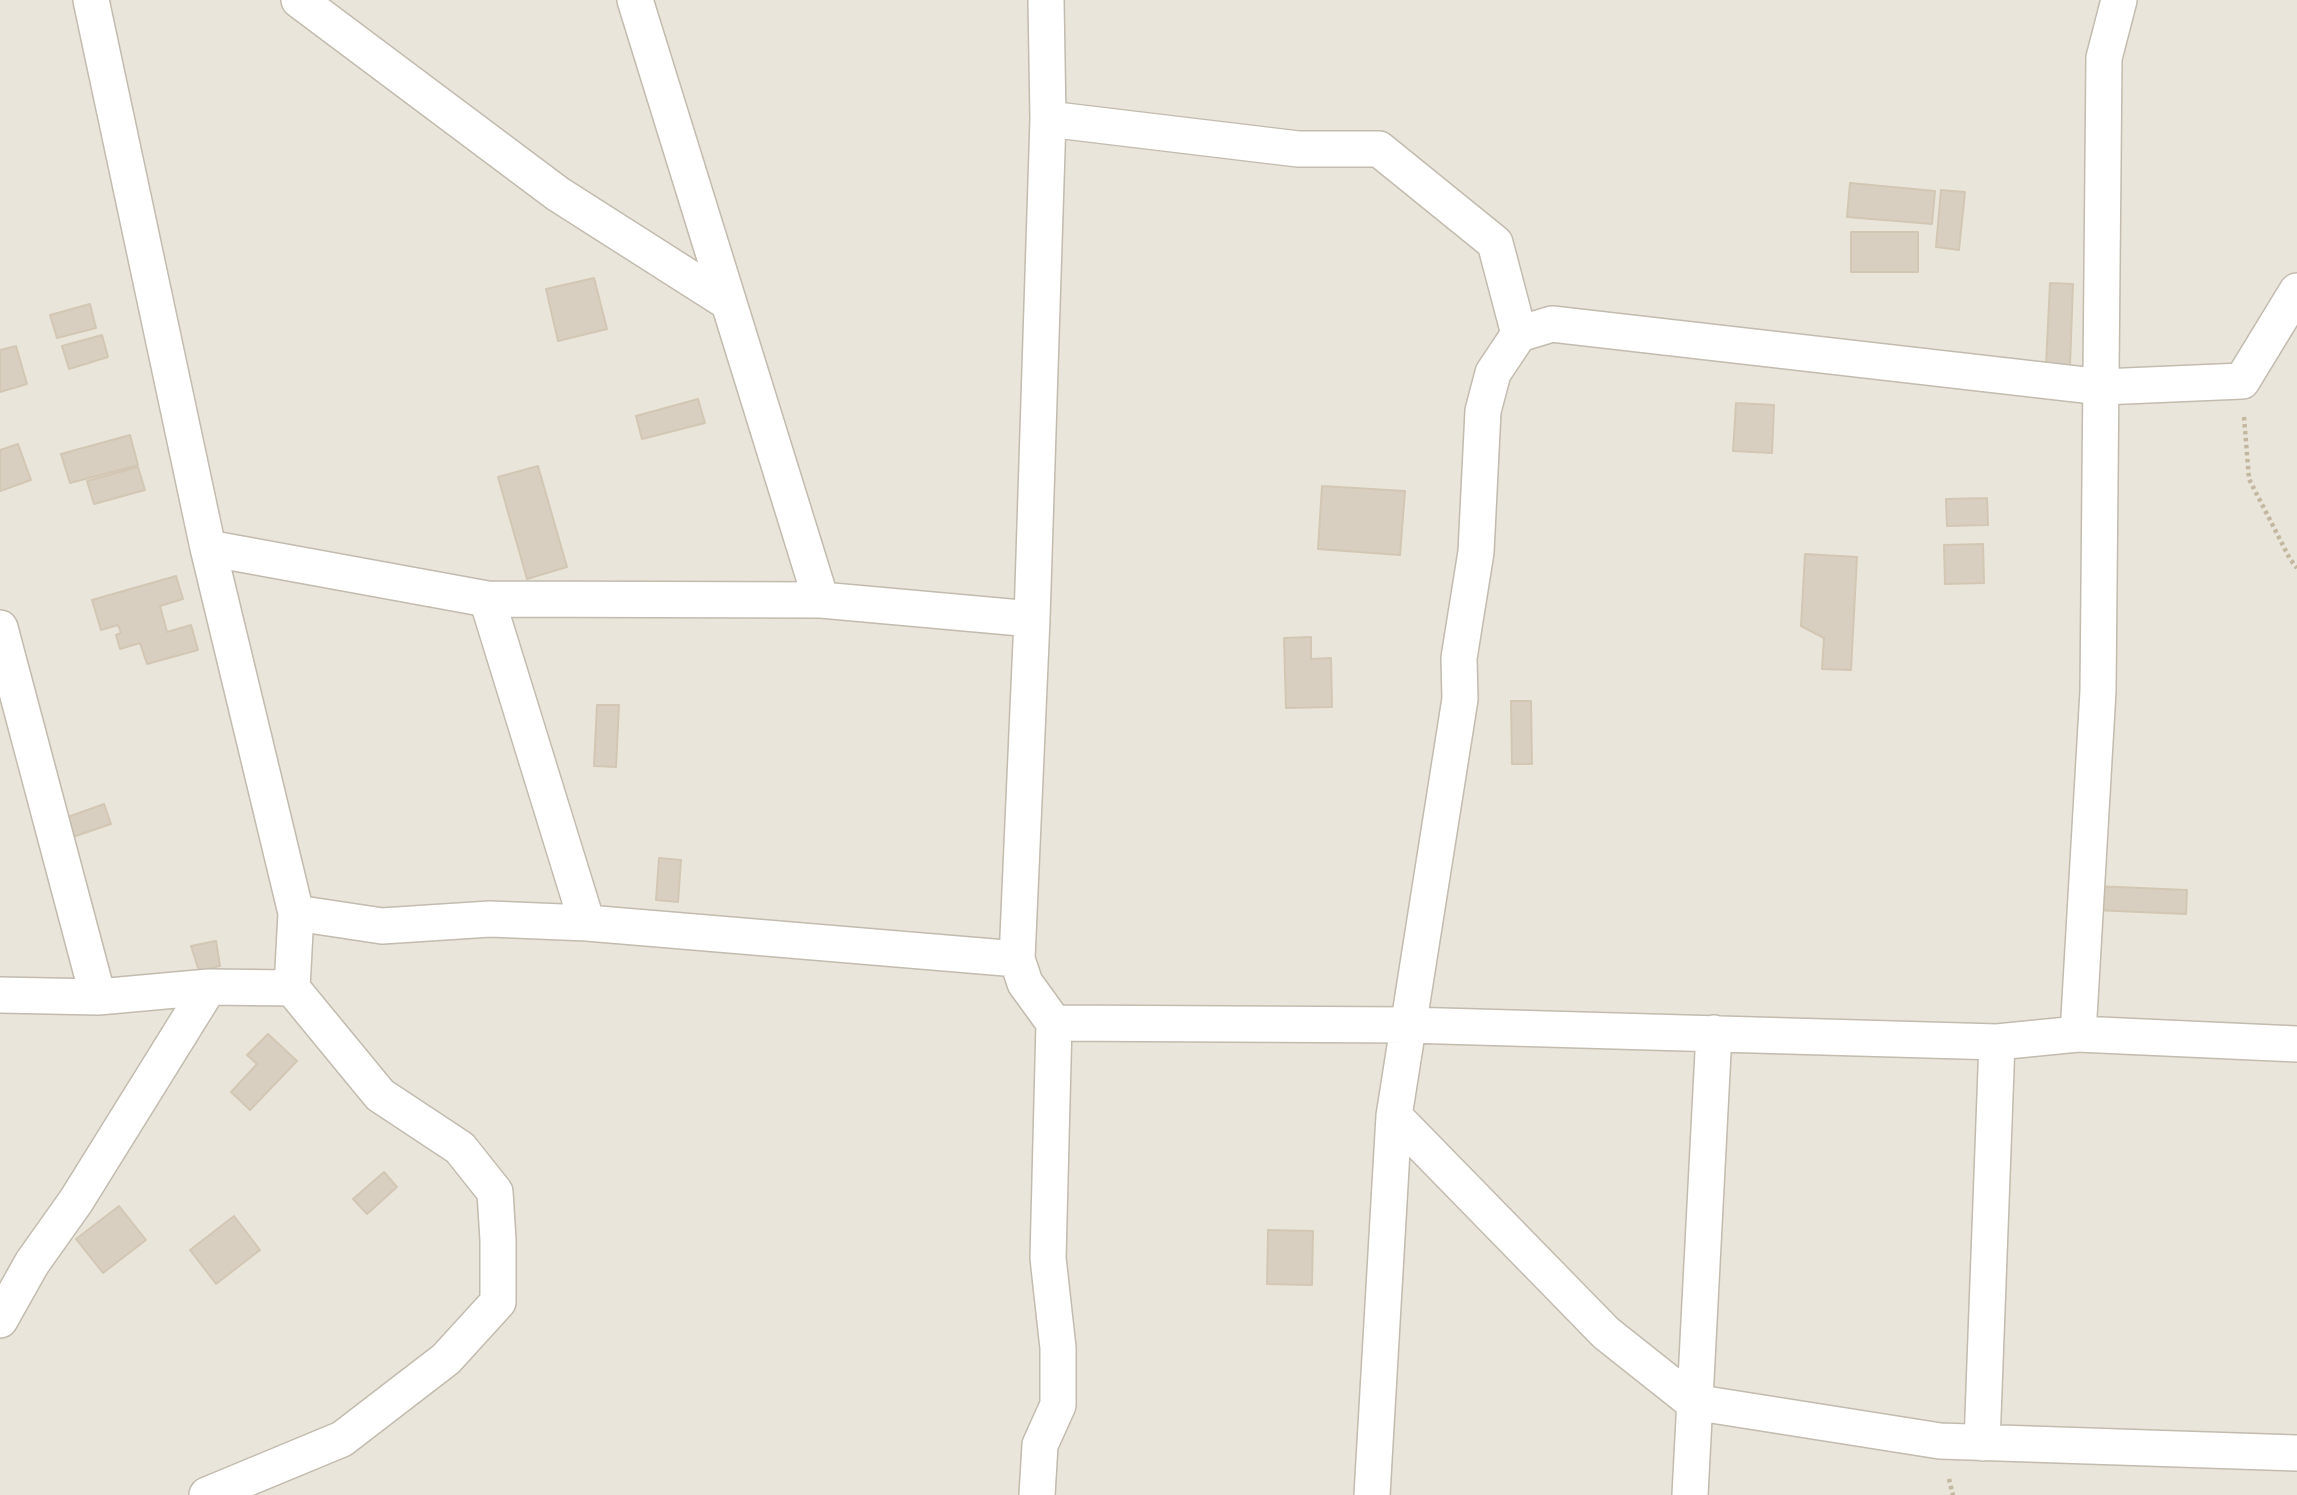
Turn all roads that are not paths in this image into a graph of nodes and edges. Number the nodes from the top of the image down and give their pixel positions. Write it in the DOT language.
graph roads {
  1 [pos="91,0"];
  2 [pos="299,0"];
  3 [pos="1046,0"];
  4 [pos="2119,0"];
  5 [pos="642,2"];
  6 [pos="1048,119"];
  7 [pos="2297,291"];
  8 [pos="729,303"];
  9 [pos="1519,334"];
  10 [pos="2102,387"];
  11 [pos="208,548"];
  12 [pos="487,599"];
  13 [pos="821,600"];
  14 [pos="1032,619"];
  15 [pos="0,628"];
  16 [pos="296,913"];
  17 [pos="587,923"];
  18 [pos="1017,959"];
  19 [pos="209,987"];
  20 [pos="292,988"];
  21 [pos="0,995"];
  22 [pos="98,997"];
  23 [pos="1054,1024"];
  24 [pos="1407,1025"];
  25 [pos="1714,1033"];
  26 [pos="2078,1034"];
  27 [pos="1997,1042"];
  28 [pos="2297,1044"];
  29 [pos="1394,1116"];
  30 [pos="0,1320"];
  31 [pos="1693,1402"];
  32 [pos="1982,1443"];
  33 [pos="2297,1453"];
  34 [pos="207,1495"];
  35 [pos="1037,1495"];
  36 [pos="1372,1495"];
  37 [pos="1690,1495"];
  1 -- 11 [label="street"];
  2 -- 8 [label="street"];
  3 -- 6 [label="street"];
  4 -- 10 [label="street"];
  5 -- 8 [label="street"];
  6 -- 9 [label="street"];
  6 -- 14 [label="street"];
  7 -- 10 [label="street"];
  8 -- 13 [label="street"];
  9 -- 10 [label="street"];
  9 -- 24 [label="street"];
  10 -- 26 [label="street"];
  11 -- 12 [label="street"];
  11 -- 16 [label="street"];
  12 -- 13 [label="street"];
  12 -- 17 [label="street"];
  13 -- 14 [label="street"];
  14 -- 18 [label="street"];
  15 -- 22 [label="street"];
  16 -- 17 [label="street"];
  16 -- 20 [label="street"];
  17 -- 18 [label="street"];
  18 -- 23 [label="street"];
  19 -- 20 [label="street"];
  19 -- 22 [label="street"];
  19 -- 30 [label="street"];
  20 -- 34 [label="street"];
  21 -- 22 [label="street"];
  23 -- 24 [label="street"];
  23 -- 35 [label="street"];
  24 -- 25 [label="street"];
  24 -- 29 [label="street"];
  25 -- 27 [label="street"];
  25 -- 31 [label="street"];
  26 -- 27 [label="street"];
  26 -- 28 [label="street"];
  27 -- 32 [label="street"];
  29 -- 31 [label="street"];
  29 -- 36 [label="street"];
  31 -- 32 [label="street"];
  31 -- 37 [label="street"];
  32 -- 33 [label="street"];
}
